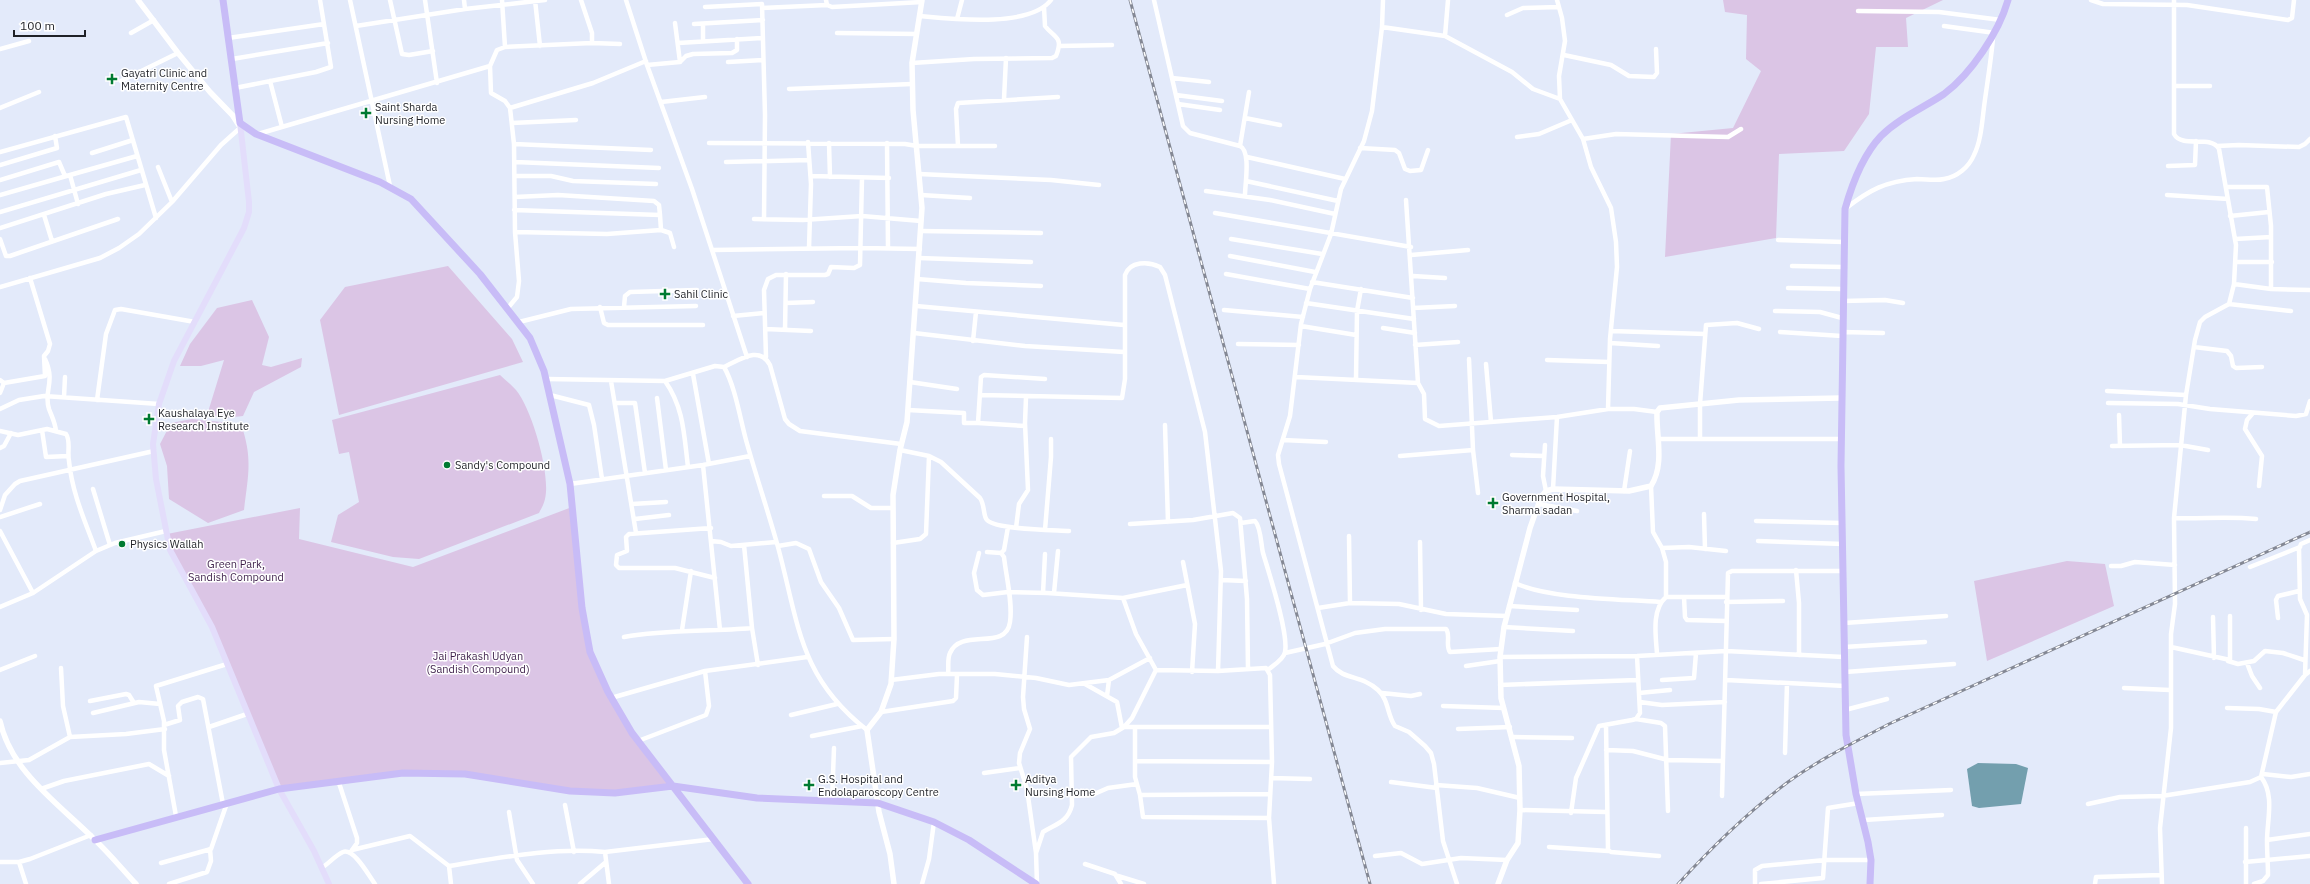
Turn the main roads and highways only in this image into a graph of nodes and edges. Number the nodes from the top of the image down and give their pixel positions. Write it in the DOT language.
graph roads {
  1 [pos="223,0"];
  2 [pos="2008,0"];
  3 [pos="240,125"];
  4 [pos="673,786"];
  5 [pos="278,789"];
  6 [pos="93,838"];
  7 [pos="329,884"];
  8 [pos="748,884"];
  9 [pos="1037,884"];
  10 [pos="1870,884"];
  1 -- 3 [label="main road"];
  2 -- 10 [label="main road"];
  3 -- 4 [label="main road"];
  3 -- 5 [label="main road"];
  4 -- 5 [label="main road"];
  4 -- 8 [label="main road"];
  4 -- 9 [label="main road"];
  5 -- 6 [label="main road"];
  5 -- 7 [label="main road"];
}
